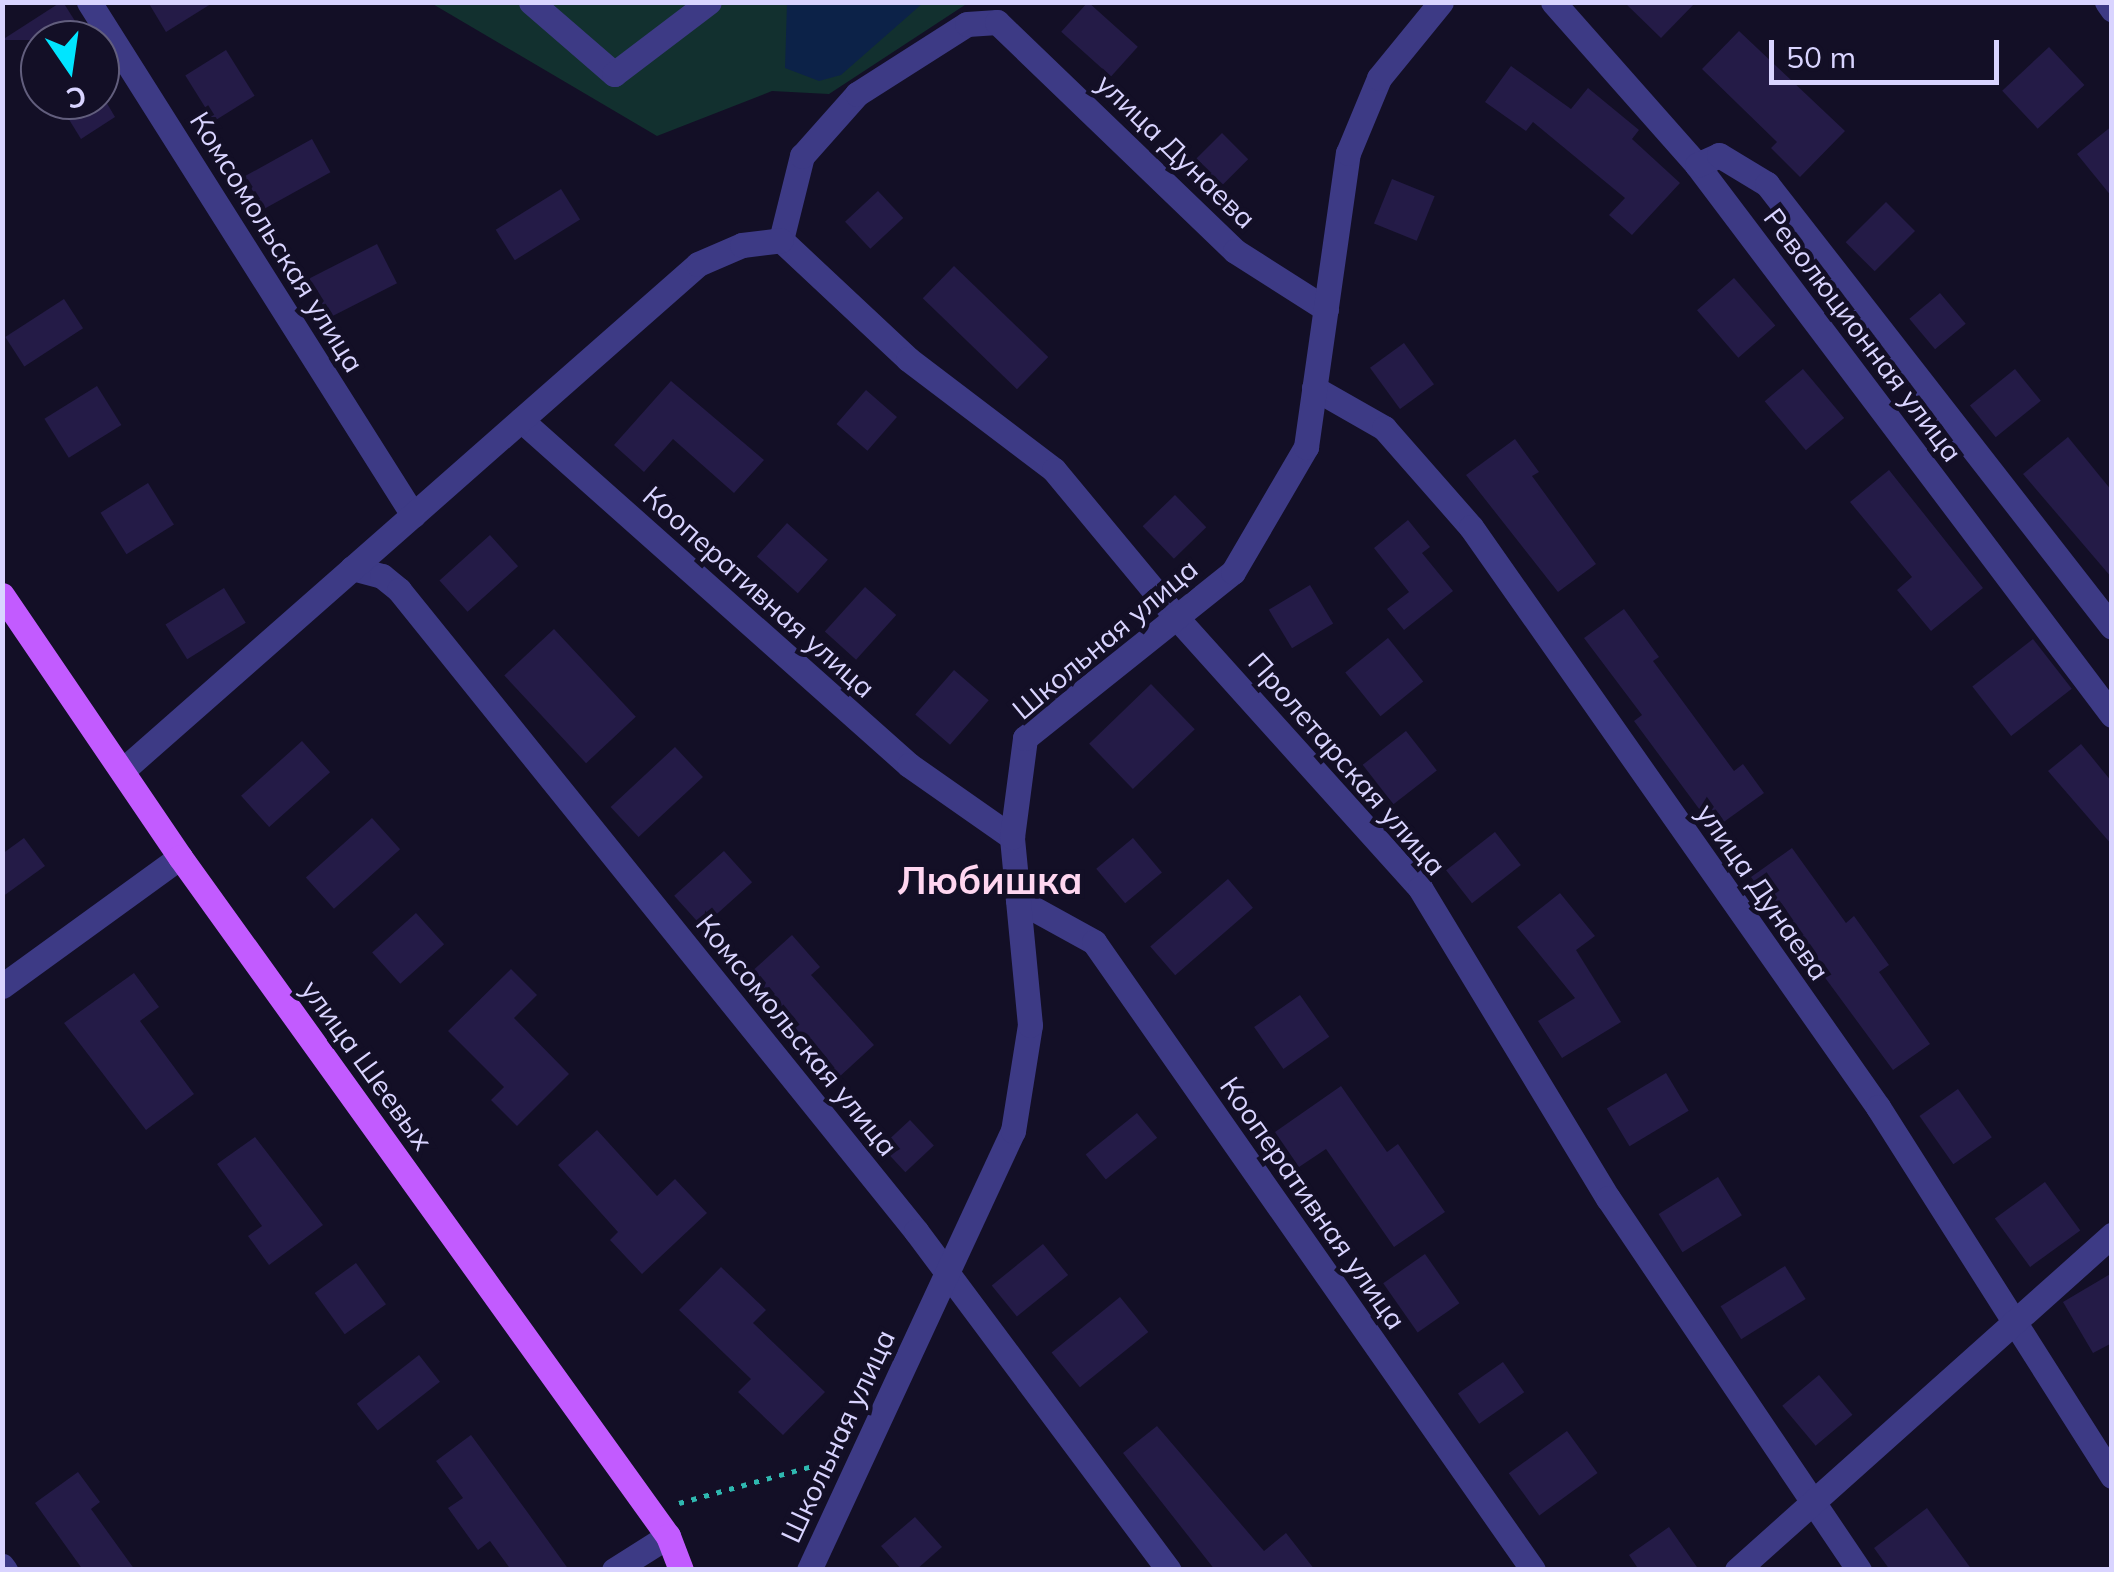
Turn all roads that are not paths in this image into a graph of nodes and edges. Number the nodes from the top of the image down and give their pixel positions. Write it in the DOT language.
graph roads {
  1 [pos="89,2"];
  2 [pos="531,2"];
  3 [pos="710,2"];
  4 [pos="1441,2"];
  5 [pos="1553,2"];
  6 [pos="2107,2"];
  7 [pos="2112,9"];
  8 [pos="1697,165"];
  9 [pos="781,240"];
  10 [pos="1326,309"];
  11 [pos="1314,388"];
  12 [pos="521,420"];
  13 [pos="413,515"];
  14 [pos="352,568"];
  15 [pos="2,595"];
  16 [pos="1176,617"];
  17 [pos="2112,627"];
  18 [pos="2112,715"];
  19 [pos="122,771"];
  20 [pos="1012,838"];
  21 [pos="180,857"];
  22 [pos="1018,900"];
  23 [pos="2,986"];
  24 [pos="2112,1235"];
  25 [pos="946,1276"];
  26 [pos="2015,1326"];
  27 [pos="2112,1476"];
  28 [pos="1813,1501"];
  29 [pos="668,1536"];
  30 [pos="614,1570"];
  31 [pos="682,1570"];
  32 [pos="809,1570"];
  33 [pos="1169,1570"];
  34 [pos="1533,1570"];
  35 [pos="1737,1570"];
  36 [pos="1860,1570"];
  1 -- 13 [label="street, Комсомольская улица"];
  2 -- 3 [label="street"];
  4 -- 10 [label="street, Школьная улица"];
  5 -- 8 [label="street, Революционная улица"];
  6 -- 7 [label="street"];
  8 -- 17 [label="street"];
  8 -- 18 [label="street, Революционная улица"];
  9 -- 10 [label="street, улица Дунаева"];
  9 -- 12 [label="street"];
  9 -- 16 [label="street, Пролетарская улица"];
  10 -- 11 [label="street, Школьная улица"];
  11 -- 16 [label="street, Школьная улица"];
  11 -- 26 [label="street, улица Дунаева"];
  12 -- 13 [label="street"];
  12 -- 20 [label="street, Кооперативная улица"];
  13 -- 14 [label="street"];
  14 -- 19 [label="street"];
  14 -- 25 [label="street, Комсомольская улица"];
  15 -- 19 [label="main road, улица Шеевых"];
  16 -- 20 [label="street, Школьная улица"];
  16 -- 28 [label="street, Пролетарская улица"];
  19 -- 21 [label="main road, улица Шеевых"];
  20 -- 22 [label="street, Школьная улица"];
  21 -- 23 [label="street"];
  21 -- 29 [label="main road, улица Шеевых"];
  22 -- 25 [label="street, Школьная улица"];
  22 -- 34 [label="street, Кооперативная улица"];
  24 -- 26 [label="street"];
  25 -- 32 [label="street, Школьная улица"];
  25 -- 33 [label="street, Комсомольская улица"];
  26 -- 27 [label="street, улица Дунаева"];
  26 -- 28 [label="street"];
  28 -- 35 [label="street"];
  28 -- 36 [label="street, Пролетарская улица"];
  29 -- 30 [label="street"];
  29 -- 31 [label="main road, улица Шеевых"];
}
